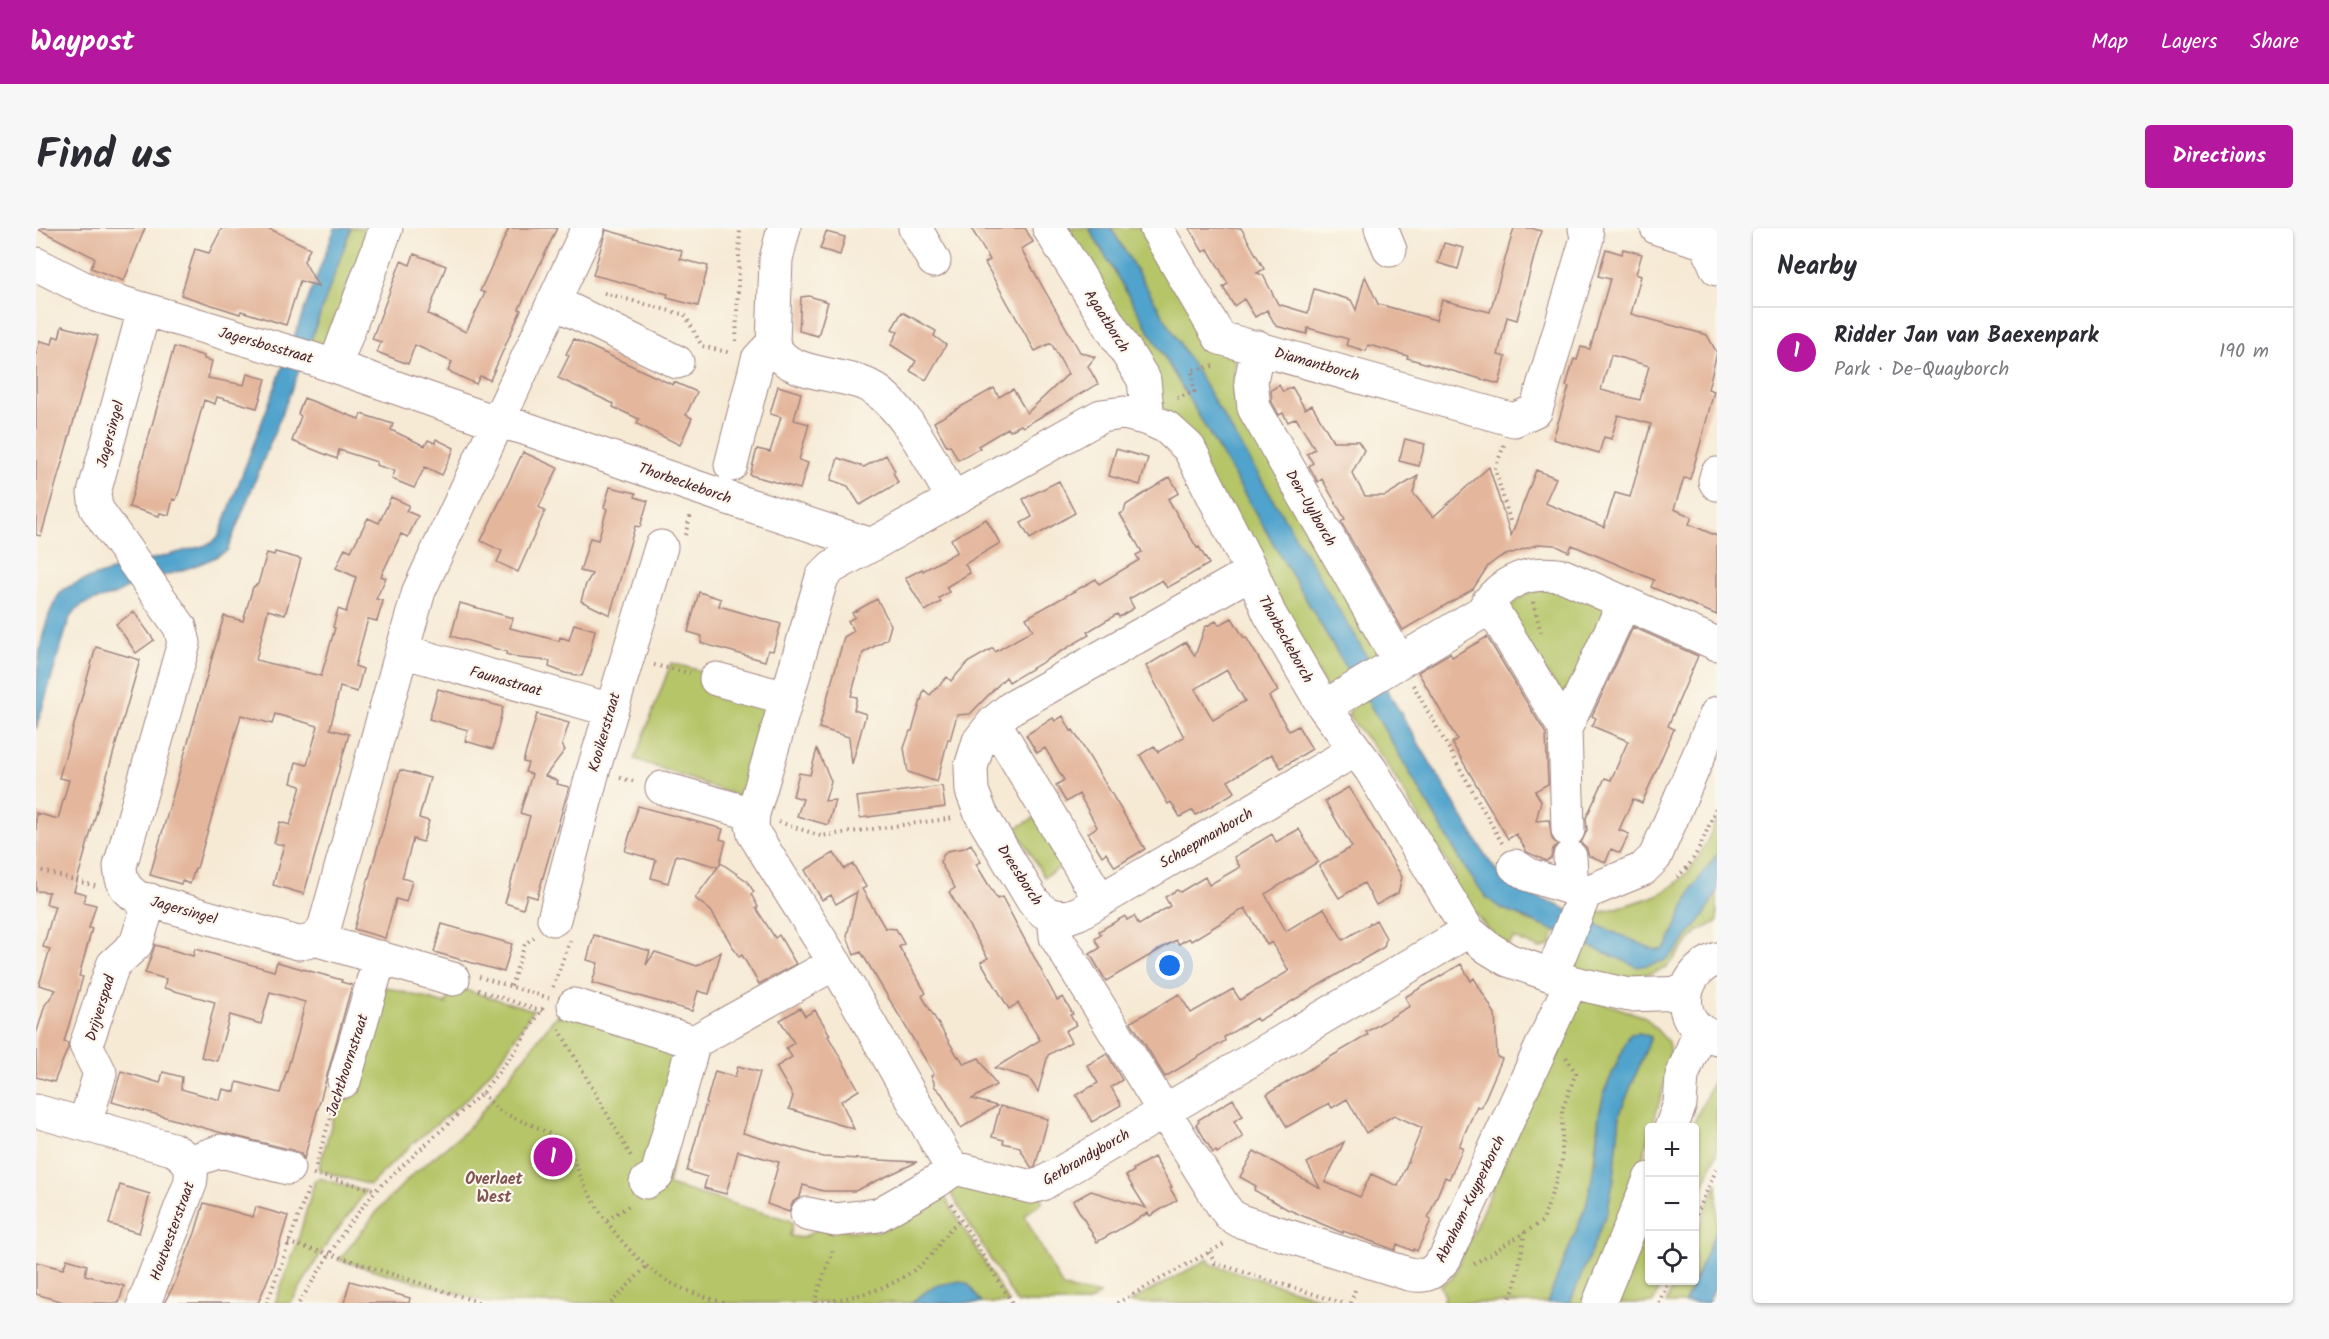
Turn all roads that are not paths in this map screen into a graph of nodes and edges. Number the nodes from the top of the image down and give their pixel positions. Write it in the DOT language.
graph roads {
  1 [pos="386,228"];
  2 [pos="588,228"];
  3 [pos="784,228"];
  4 [pos="915,228"];
  5 [pos="1049,228"];
  6 [pos="1156,228"];
  7 [pos="1585,228"];
  8 [pos="1657,228"];
  9 [pos="1713,250"];
  10 [pos="934,261"];
  11 [pos="36,264"];
  12 [pos="554,302"];
  13 [pos="144,310"];
  14 [pos="1258,347"];
  15 [pos="775,348"];
  16 [pos="677,362"];
  17 [pos="324,363"];
  18 [pos="1148,419"];
  19 [pos="497,422"];
  20 [pos="731,465"];
  21 [pos="1717,474"];
  22 [pos="1717,484"];
  23 [pos="953,498"];
  24 [pos="872,545"];
  25 [pos="661,547"];
  26 [pos="1252,572"];
  27 [pos="1488,602"];
  28 [pos="1624,603"];
  29 [pos="1717,644"];
  30 [pos="402,651"];
  31 [pos="1391,666"];
  32 [pos="716,679"];
  33 [pos="786,698"];
  34 [pos="1335,700"];
  35 [pos="610,710"];
  36 [pos="1717,713"];
  37 [pos="994,722"];
  38 [pos="1565,729"];
  39 [pos="1355,750"];
  40 [pos="662,788"];
  41 [pos="753,814"];
  42 [pos="1515,866"];
  43 [pos="139,896"];
  44 [pos="1579,897"];
  45 [pos="1100,900"];
  46 [pos="1054,916"];
  47 [pos="554,919"];
  48 [pos="1468,931"];
  49 [pos="314,939"];
  50 [pos="380,957"];
  51 [pos="1717,959"];
  52 [pos="835,963"];
  53 [pos="1562,967"];
  54 [pos="453,979"];
  55 [pos="1685,993"];
  56 [pos="554,1010"];
  57 [pos="1711,1038"];
  58 [pos="694,1042"];
  59 [pos="344,1082"];
  60 [pos="1164,1110"];
  61 [pos="36,1111"];
  62 [pos="1676,1116"];
  63 [pos="85,1124"];
  64 [pos="189,1162"];
  65 [pos="301,1171"];
  66 [pos="946,1174"];
  67 [pos="646,1182"];
  68 [pos="1645,1191"];
  69 [pos="821,1217"];
  70 [pos="144,1303"];
  71 [pos="1599,1303"];
  1 -- 17 [label="street"];
  2 -- 12 [label="street"];
  3 -- 15 [label="street"];
  4 -- 10 [label="street"];
  5 -- 18 [label="street, Agaatborch"];
  6 -- 14 [label="street, Diamantborch"];
  7 -- 14 [label="street, Diamantborch"];
  8 -- 9 [label="street"];
  11 -- 13 [label="street, Jagersbosstraat"];
  12 -- 16 [label="street"];
  12 -- 19 [label="street"];
  13 -- 17 [label="street, Jagersbosstraat"];
  13 -- 43 [label="street, Jagersingel"];
  14 -- 31 [label="street, Den-Uylborch"];
  15 -- 20 [label="street"];
  15 -- 23 [label="street"];
  17 -- 19 [label="street, Jagersbosstraat"];
  18 -- 23 [label="street, Thorbeckeborch"];
  18 -- 26 [label="street, Thorbeckeborch"];
  19 -- 24 [label="street, Thorbeckeborch"];
  19 -- 30 [label="street"];
  21 -- 22 [label="street"];
  23 -- 24 [label="street, Thorbeckeborch"];
  24 -- 33 [label="street, Thorbeckeborch"];
  25 -- 35 [label="street, Kooikerstraat"];
  26 -- 34 [label="street, Thorbeckeborch"];
  26 -- 37 [label="street, Dreesborch"];
  27 -- 28 [label="street"];
  27 -- 31 [label="street"];
  27 -- 38 [label="street"];
  28 -- 29 [label="street"];
  28 -- 38 [label="street"];
  30 -- 35 [label="street, Faunastraat"];
  30 -- 49 [label="street"];
  31 -- 34 [label="street"];
  32 -- 33 [label="street"];
  33 -- 41 [label="street, Thorbeckeborch"];
  34 -- 39 [label="street, Thorbeckeborch"];
  35 -- 47 [label="street, Kooikerstraat"];
  36 -- 44 [label="street"];
  37 -- 45 [label="street"];
  37 -- 46 [label="street, Dreesborch"];
  38 -- 44 [label="street"];
  39 -- 45 [label="street, Schaepmanborch"];
  39 -- 48 [label="street, Thorbeckeborch"];
  40 -- 41 [label="street"];
  41 -- 52 [label="street"];
  42 -- 44 [label="street"];
  43 -- 49 [label="street, Jagersingel"];
  43 -- 63 [label="street, Drijverspad"];
  44 -- 53 [label="street"];
  45 -- 46 [label="street, Schaepmanborch"];
  46 -- 60 [label="street, Dreesborch"];
  48 -- 53 [label="street, Thorbeckeborch"];
  48 -- 60 [label="street, Gerbrandyborch"];
  49 -- 50 [label="street"];
  50 -- 54 [label="street"];
  50 -- 59 [label="street, Jachthoornstraat"];
  51 -- 55 [label="street"];
  52 -- 58 [label="street"];
  52 -- 66 [label="street"];
  53 -- 55 [label="street, Thorbeckeborch"];
  53 -- 60 [label="street, Abraham-Kuyperborch"];
  55 -- 57 [label="street"];
  56 -- 58 [label="street"];
  57 -- 62 [label="street"];
  58 -- 67 [label="street"];
  60 -- 66 [label="street, Gerbrandyborch"];
  61 -- 63 [label="street"];
  63 -- 64 [label="street, Houtvesterstraat"];
  64 -- 65 [label="street"];
  64 -- 70 [label="street, Houtvesterstraat"];
  66 -- 69 [label="street"];
  68 -- 71 [label="street"];
}
